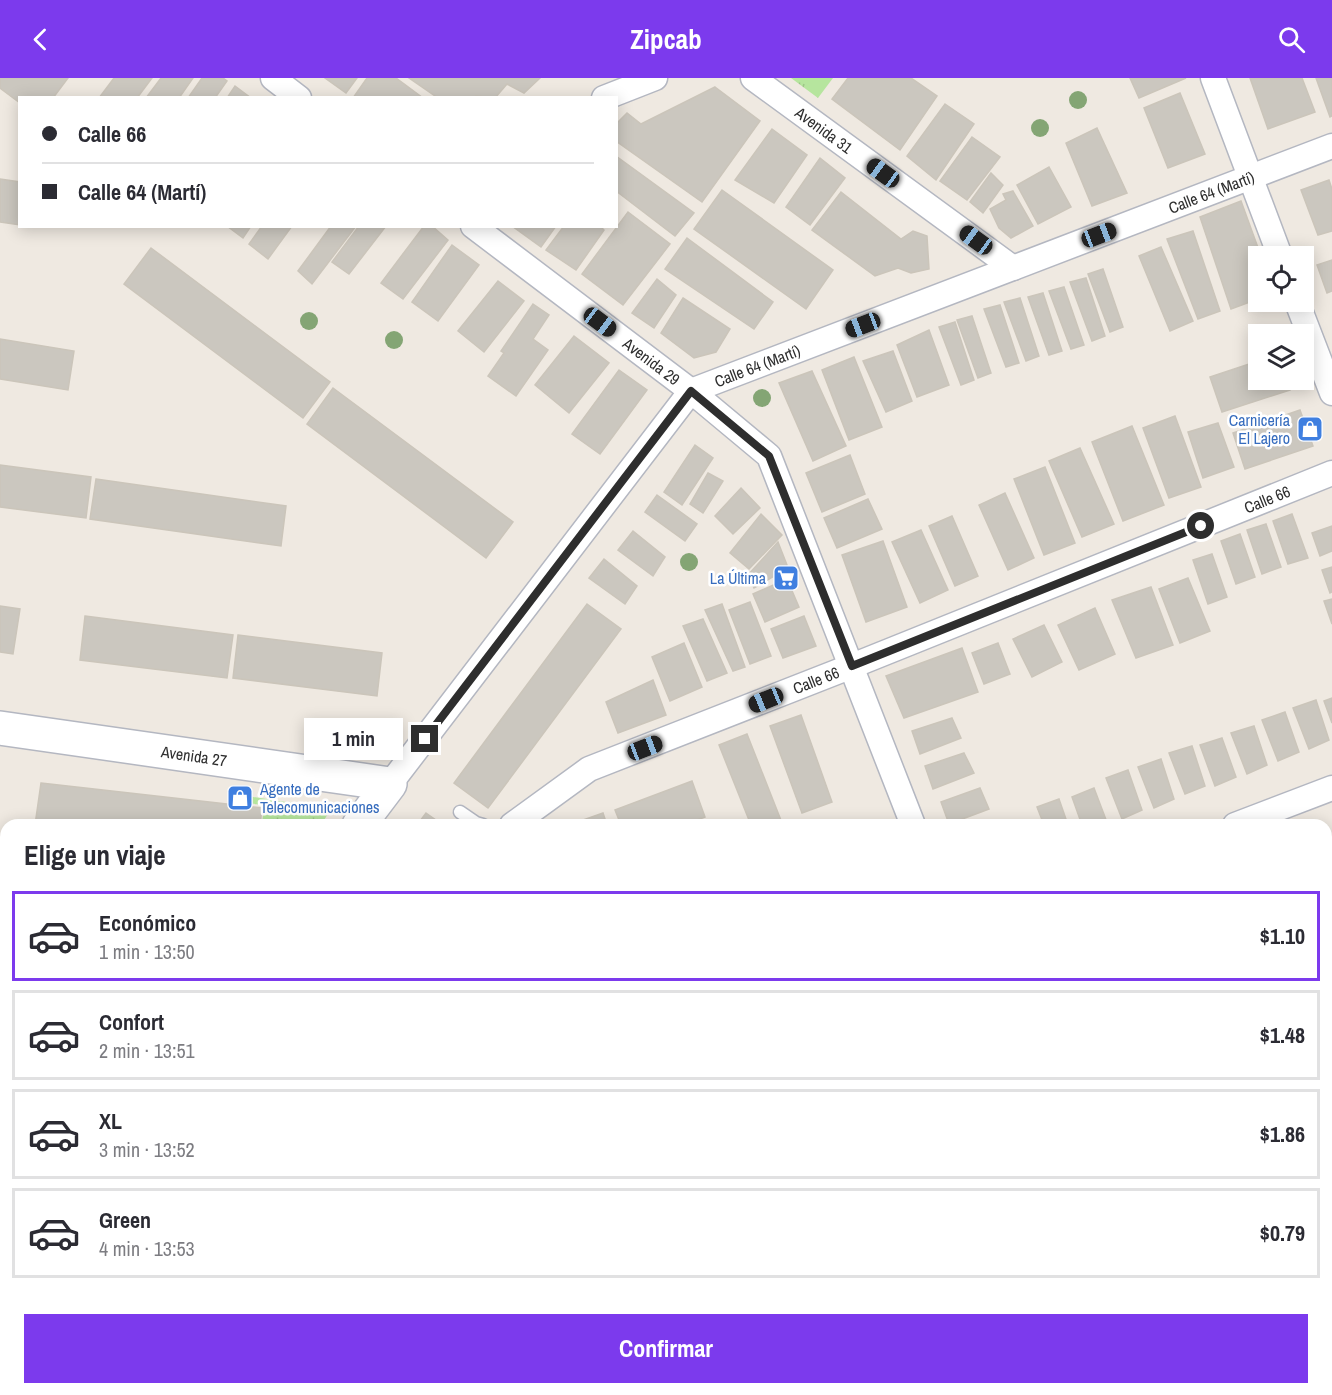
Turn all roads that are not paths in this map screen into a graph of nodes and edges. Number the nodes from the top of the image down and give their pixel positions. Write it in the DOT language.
graph roads {
  1 [pos="273,78"];
  2 [pos="655,78"];
  3 [pos="753,78"];
  4 [pos="1213,78"];
  5 [pos="296,96"];
  6 [pos="609,96"];
  7 [pos="1332,146"];
  8 [pos="1250,177"];
  9 [pos="476,228"];
  10 [pos="1276,246"];
  11 [pos="1013,268"];
  12 [pos="1301,312"];
  13 [pos="691,391"];
  14 [pos="1332,393"];
  15 [pos="1332,473"];
  16 [pos="852,666"];
  17 [pos="0,728"];
  18 [pos="390,784"];
  19 [pos="1332,788"];
  20 [pos="460,812"];
  21 [pos="364,819"];
  22 [pos="470,819"];
  23 [pos="520,819"];
  24 [pos="911,819"];
  25 [pos="1251,819"];
  1 -- 5 [label="street"];
  2 -- 6 [label="street"];
  3 -- 11 [label="street, Avenida 31"];
  4 -- 8 [label="street"];
  7 -- 8 [label="street, Calle 64 (Martí)"];
  8 -- 10 [label="street"];
  8 -- 11 [label="street, Calle 64 (Martí)"];
  9 -- 13 [label="street, Avenida 29"];
  11 -- 13 [label="street, Calle 64 (Martí)"];
  12 -- 14 [label="street"];
  13 -- 16 [label="street, Avenida 29"];
  13 -- 18 [label="street, Calle 64 (Martí)"];
  15 -- 16 [label="street, Calle 66"];
  16 -- 23 [label="street, Calle 66"];
  16 -- 24 [label="street, Avenida 29"];
  17 -- 18 [label="street, Avenida 27"];
  18 -- 21 [label="street, Calle 64 (Martí)"];
  19 -- 25 [label="street"];
  20 -- 22 [label="lane"];
}
